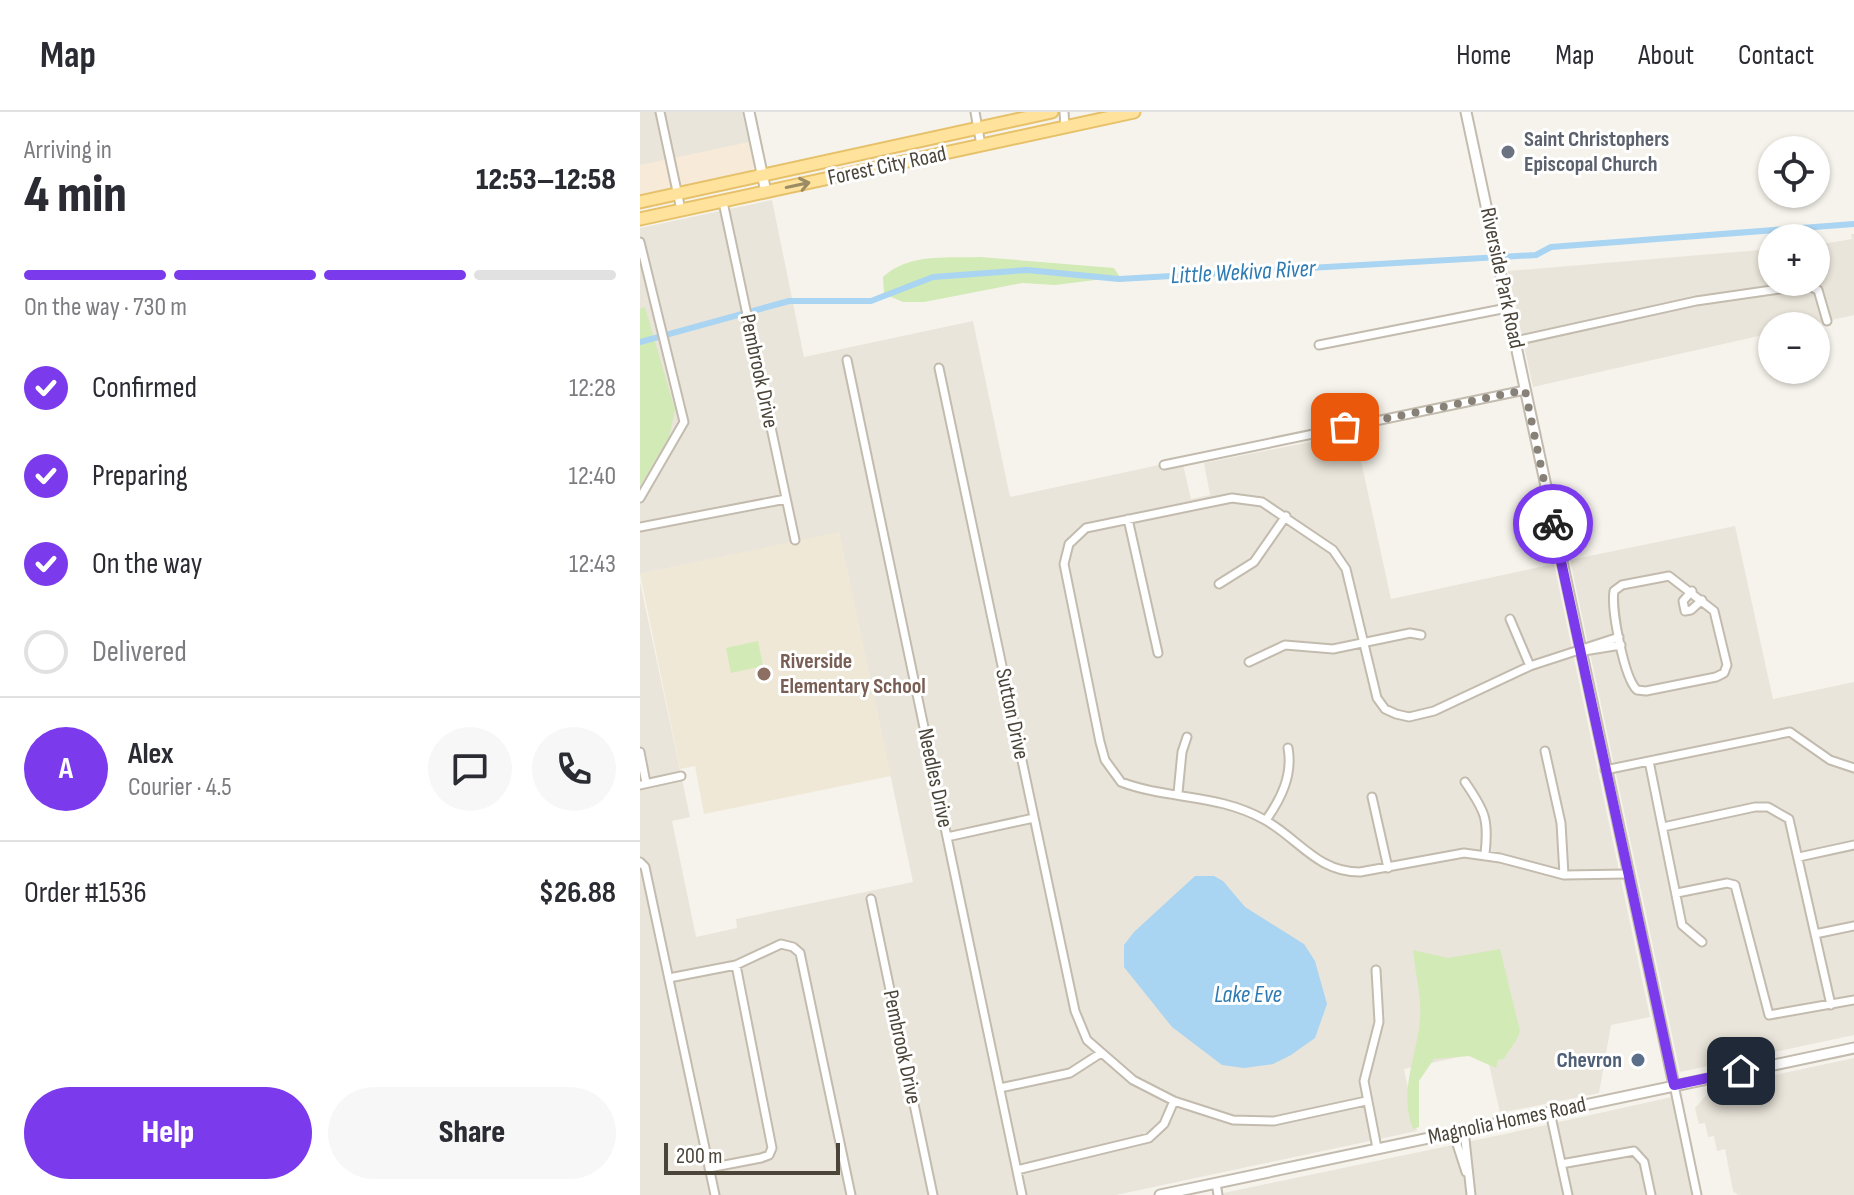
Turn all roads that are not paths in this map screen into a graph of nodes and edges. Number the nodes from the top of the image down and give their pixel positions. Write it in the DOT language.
graph roads {
  1 [pos="660,112"];
  2 [pos="749,112"];
  3 [pos="975,112"];
  4 [pos="1052,112"];
  5 [pos="1064,112"];
  6 [pos="1134,112"];
  7 [pos="1466,112"];
  8 [pos="1065,127"];
  9 [pos="978,128"];
  10 [pos="981,145"];
  11 [pos="762,176"];
  12 [pos="739,181"];
  13 [pos="766,192"];
  14 [pos="678,194"];
  15 [pos="640,202"];
  16 [pos="723,202"];
  17 [pos="681,210"];
  18 [pos="640,219"];
  19 [pos="640,242"];
  20 [pos="1507,308"];
  21 [pos="1824,312"];
  22 [pos="1515,341"];
  23 [pos="1319,345"];
  24 [pos="847,360"];
  25 [pos="939,368"];
  26 [pos="1525,390"];
  27 [pos="1164,465"];
  28 [pos="640,498"];
  29 [pos="786,499"];
  30 [pos="1286,516"];
  31 [pos="1128,519"];
  32 [pos="640,527"];
  33 [pos="795,540"];
  34 [pos="1219,584"];
  35 [pos="1692,591"];
  36 [pos="1702,600"];
  37 [pos="1510,619"];
  38 [pos="1421,635"];
  39 [pos="1620,641"];
  40 [pos="1365,643"];
  41 [pos="1579,651"];
  42 [pos="1158,653"];
  43 [pos="1249,662"];
  44 [pos="1530,666"];
  45 [pos="1187,737"];
  46 [pos="1288,748"];
  47 [pos="1545,751"];
  48 [pos="640,752"];
  49 [pos="1649,761"];
  50 [pos="1854,768"];
  51 [pos="1605,770"];
  52 [pos="681,776"];
  53 [pos="1465,782"];
  54 [pos="643,784"];
  55 [pos="1178,793"];
  56 [pos="1372,797"];
  57 [pos="1034,818"];
  58 [pos="1266,820"];
  59 [pos="1663,827"];
  60 [pos="947,837"];
  61 [pos="1854,845"];
  62 [pos="1485,854"];
  63 [pos="1799,857"];
  64 [pos="640,862"];
  65 [pos="1388,868"];
  66 [pos="1627,874"];
  67 [pos="1564,875"];
  68 [pos="644,876"];
  69 [pos="1677,893"];
  70 [pos="871,899"];
  71 [pos="1854,926"];
  72 [pos="1815,934"];
  73 [pos="1702,942"];
  74 [pos="736,965"];
  75 [pos="1376,970"];
  76 [pos="669,978"];
  77 [pos="1854,1000"];
  78 [pos="1831,1005"];
  79 [pos="1854,1048"];
  80 [pos="1101,1053"];
  81 [pos="1674,1085"];
  82 [pos="1000,1088"];
  83 [pos="1174,1101"];
  84 [pos="1366,1101"];
  85 [pos="1550,1112"];
  86 [pos="1458,1131"];
  87 [pos="1377,1148"];
  88 [pos="1467,1149"];
  89 [pos="1457,1151"];
  90 [pos="1561,1164"];
  91 [pos="709,1168"];
  92 [pos="1017,1170"];
  93 [pos="1469,1178"];
  94 [pos="1216,1183"];
  95 [pos="715,1195"];
  96 [pos="851,1195"];
  97 [pos="933,1195"];
  98 [pos="1022,1195"];
  99 [pos="1160,1195"];
  100 [pos="1218,1195"];
  101 [pos="1471,1195"];
  102 [pos="1568,1195"];
  103 [pos="1651,1195"];
  104 [pos="1697,1195"];
  1 -- 14 [label="street"];
  2 -- 11 [label="street"];
  3 -- 9 [label="street"];
  4 -- 9 [label="main road, Forest City Road"];
  5 -- 8 [label="street"];
  6 -- 8 [label="main road, Forest City Road"];
  7 -- 20 [label="street, Riverside Park Road"];
  8 -- 10 [label="main road, Forest City Road"];
  9 -- 10 [label="street"];
  9 -- 11 [label="main road, Forest City Road"];
  13 -- 10 [label="main road, Forest City Road, one-way"];
  11 -- 12 [label="main road, Forest City Road"];
  11 -- 13 [label="street"];
  12 -- 14 [label="main road, Forest City Road"];
  12 -- 16 [label="main road"];
  13 -- 16 [label="main road, Forest City Road"];
  14 -- 15 [label="main road, Forest City Road"];
  14 -- 17 [label="street"];
  16 -- 17 [label="main road, Forest City Road"];
  16 -- 29 [label="street, Pembrook Drive"];
  17 -- 18 [label="main road, Forest City Road"];
  19 -- 28 [label="street"];
  20 -- 22 [label="street, Riverside Park Road"];
  20 -- 23 [label="street"];
  21 -- 22 [label="street"];
  22 -- 26 [label="street, Riverside Park Road"];
  24 -- 60 [label="street, Needles Drive"];
  25 -- 57 [label="street, Sutton Drive"];
  26 -- 27 [label="street"];
  26 -- 41 [label="street, Riverside Park Road"];
  29 -- 32 [label="street"];
  29 -- 33 [label="street, Pembrook Drive"];
  30 -- 31 [label="street"];
  30 -- 34 [label="street"];
  30 -- 40 [label="street"];
  31 -- 42 [label="street"];
  31 -- 55 [label="street"];
  35 -- 36 [label="street"];
  35 -- 36 [label="street"];
  35 -- 39 [label="street"];
  36 -- 39 [label="street"];
  37 -- 44 [label="street"];
  38 -- 40 [label="street"];
  39 -- 41 [label="street"];
  40 -- 43 [label="street"];
  40 -- 44 [label="street"];
  41 -- 44 [label="street"];
  41 -- 51 [label="street, Riverside Park Road"];
  45 -- 55 [label="street"];
  46 -- 58 [label="street"];
  47 -- 67 [label="street"];
  48 -- 54 [label="street"];
  49 -- 50 [label="street"];
  49 -- 51 [label="street"];
  49 -- 59 [label="street"];
  51 -- 66 [label="street, Riverside Park Road"];
  52 -- 54 [label="street"];
  53 -- 62 [label="street"];
  55 -- 58 [label="street"];
  56 -- 65 [label="street"];
  57 -- 60 [label="street"];
  57 -- 80 [label="street, Sutton Drive"];
  58 -- 65 [label="street"];
  59 -- 63 [label="street"];
  59 -- 69 [label="street"];
  60 -- 82 [label="street, Needles Drive"];
  61 -- 63 [label="street"];
  62 -- 65 [label="street"];
  62 -- 67 [label="street"];
  63 -- 72 [label="street"];
  64 -- 68 [label="street"];
  66 -- 67 [label="street"];
  66 -- 81 [label="street, Riverside Park Road"];
  68 -- 76 [label="street"];
  69 -- 73 [label="street"];
  69 -- 78 [label="street"];
  70 -- 97 [label="street, Pembrook Drive"];
  71 -- 72 [label="street"];
  72 -- 78 [label="street"];
  74 -- 76 [label="street"];
  74 -- 91 [label="street"];
  74 -- 96 [label="street"];
  75 -- 84 [label="street"];
  76 -- 91 [label="street"];
  77 -- 78 [label="street"];
  79 -- 81 [label="street, Magnolia Homes Road"];
  80 -- 82 [label="street"];
  80 -- 83 [label="street, Sutton Drive"];
  81 -- 85 [label="street, Magnolia Homes Road"];
  81 -- 104 [label="street, Riverside Park Road"];
  82 -- 92 [label="street, Needles Drive"];
  83 -- 84 [label="street, Sutton Drive"];
  83 -- 92 [label="street"];
  84 -- 87 [label="street"];
  85 -- 86 [label="street, Magnolia Homes Road"];
  85 -- 90 [label="street"];
  86 -- 87 [label="street, Magnolia Homes Road"];
  86 -- 88 [label="street"];
  86 -- 89 [label="street"];
  87 -- 94 [label="street, Magnolia Homes Road"];
  88 -- 89 [label="street"];
  88 -- 93 [label="street"];
  89 -- 93 [label="street"];
  90 -- 102 [label="street"];
  90 -- 103 [label="street"];
  91 -- 95 [label="street"];
  92 -- 98 [label="street, Needles Drive"];
  93 -- 101 [label="street"];
  94 -- 99 [label="street, Magnolia Homes Road"];
  94 -- 100 [label="street"];
}
